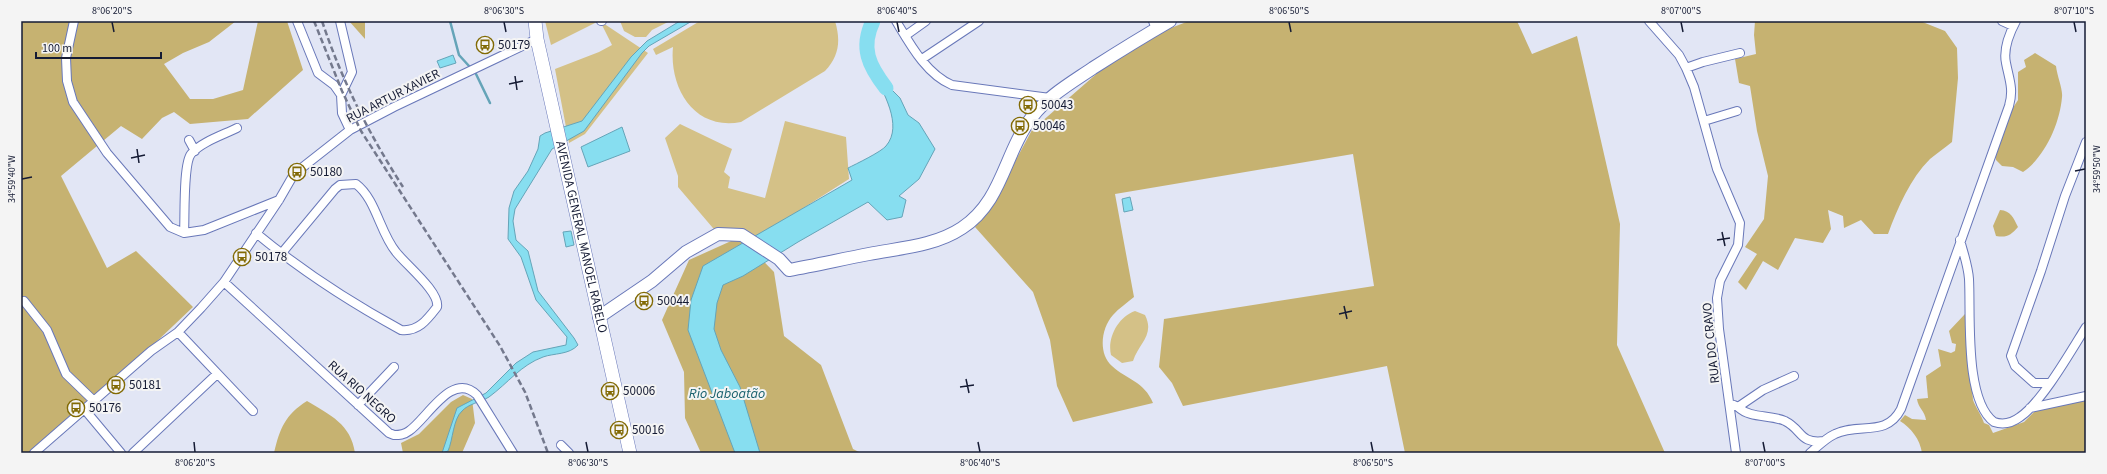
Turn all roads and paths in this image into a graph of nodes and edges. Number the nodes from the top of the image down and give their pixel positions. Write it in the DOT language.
graph roads {
  1 [pos="74,21"];
  2 [pos="296,21"];
  3 [pos="340,21"];
  4 [pos="535,21"];
  5 [pos="896,21"];
  6 [pos="926,21"];
  7 [pos="979,21"];
  8 [pos="1170,21"];
  9 [pos="1649,21"];
  10 [pos="2002,21"];
  11 [pos="2014,23"];
  12 [pos="1155,25"];
  13 [pos="905,36"];
  14 [pos="537,39"];
  15 [pos="1740,53"];
  16 [pos="922,59"];
  17 [pos="1686,68"];
  18 [pos="341,95"];
  19 [pos="1050,98"];
  20 [pos="1737,111"];
  21 [pos="1704,121"];
  22 [pos="237,128"];
  23 [pos="350,130"];
  24 [pos="189,140"];
  25 [pos="2086,142"];
  26 [pos="195,151"];
  27 [pos="279,200"];
  28 [pos="184,233"];
  29 [pos="256,234"];
  30 [pos="1960,240"];
  31 [pos="281,254"];
  32 [pos="224,282"];
  33 [pos="24,301"];
  34 [pos="599,317"];
  35 [pos="2086,328"];
  36 [pos="178,332"];
  37 [pos="394,367"];
  38 [pos="217,374"];
  39 [pos="1794,376"];
  40 [pos="2049,383"];
  41 [pos="2086,396"];
  42 [pos="94,401"];
  43 [pos="1730,403"];
  44 [pos="358,405"];
  45 [pos="1738,407"];
  46 [pos="2030,408"];
  47 [pos="85,410"];
  48 [pos="253,411"];
  49 [pos="1824,441"];
  50 [pos="560,445"];
  51 [pos="34,453"];
  52 [pos="121,453"];
  53 [pos="133,453"];
  54 [pos="513,453"];
  55 [pos="569,453"];
  56 [pos="630,453"];
  57 [pos="1736,453"];
  58 [pos="1810,453"];
  1 -- 28 [label="street"];
  2 -- 18 [label="street"];
  3 -- 18 [label="street"];
  4 -- 14 [label="main road, AVENIDA GENERAL MANOEL RABELO"];
  5 -- 13 [label="street"];
  6 -- 13 [label="street"];
  7 -- 16 [label="street"];
  8 -- 12 [label="street"];
  9 -- 17 [label="street, RUA DO CRAVO"];
  10 -- 11 [label="street"];
  11 -- 30 [label="street"];
  12 -- 19 [label="street"];
  13 -- 16 [label="street"];
  14 -- 23 [label="street, RUA ARTUR XAVIER"];
  14 -- 34 [label="main road, AVENIDA GENERAL MANOEL RABELO"];
  15 -- 17 [label="street"];
  16 -- 19 [label="street"];
  17 -- 21 [label="street, RUA DO CRAVO"];
  18 -- 23 [label="street"];
  19 -- 34 [label="street"];
  20 -- 21 [label="street"];
  21 -- 43 [label="street, RUA DO CRAVO"];
  22 -- 26 [label="street"];
  23 -- 27 [label="street, RUA ARTUR XAVIER"];
  24 -- 26 [label="street"];
  25 -- 40 [label="street"];
  26 -- 28 [label="street"];
  27 -- 28 [label="street"];
  27 -- 29 [label="street, RUA ARTUR XAVIER"];
  29 -- 31 [label="street"];
  29 -- 32 [label="street, RUA ARTUR XAVIER"];
  30 -- 46 [label="street"];
  30 -- 49 [label="street"];
  31 -- 31 [label="street"];
  32 -- 36 [label="street, RUA ARTUR XAVIER"];
  32 -- 44 [label="street, RUA RIO NEGRO"];
  33 -- 42 [label="street"];
  34 -- 56 [label="main road, AVENIDA GENERAL MANOEL RABELO"];
  35 -- 40 [label="street"];
  36 -- 38 [label="street"];
  36 -- 42 [label="street, RUA ARTUR XAVIER"];
  37 -- 44 [label="street"];
  38 -- 48 [label="street"];
  38 -- 53 [label="street"];
  39 -- 45 [label="street"];
  40 -- 46 [label="street"];
  41 -- 46 [label="street"];
  42 -- 47 [label="street, RUA ARTUR XAVIER"];
  43 -- 45 [label="street"];
  43 -- 57 [label="street, RUA DO CRAVO"];
  44 -- 54 [label="street, RUA RIO NEGRO"];
  45 -- 49 [label="street"];
  47 -- 51 [label="street, RUA ARTUR XAVIER"];
  47 -- 52 [label="street"];
  49 -- 58 [label="street"];
  50 -- 55 [label="street"];
}
